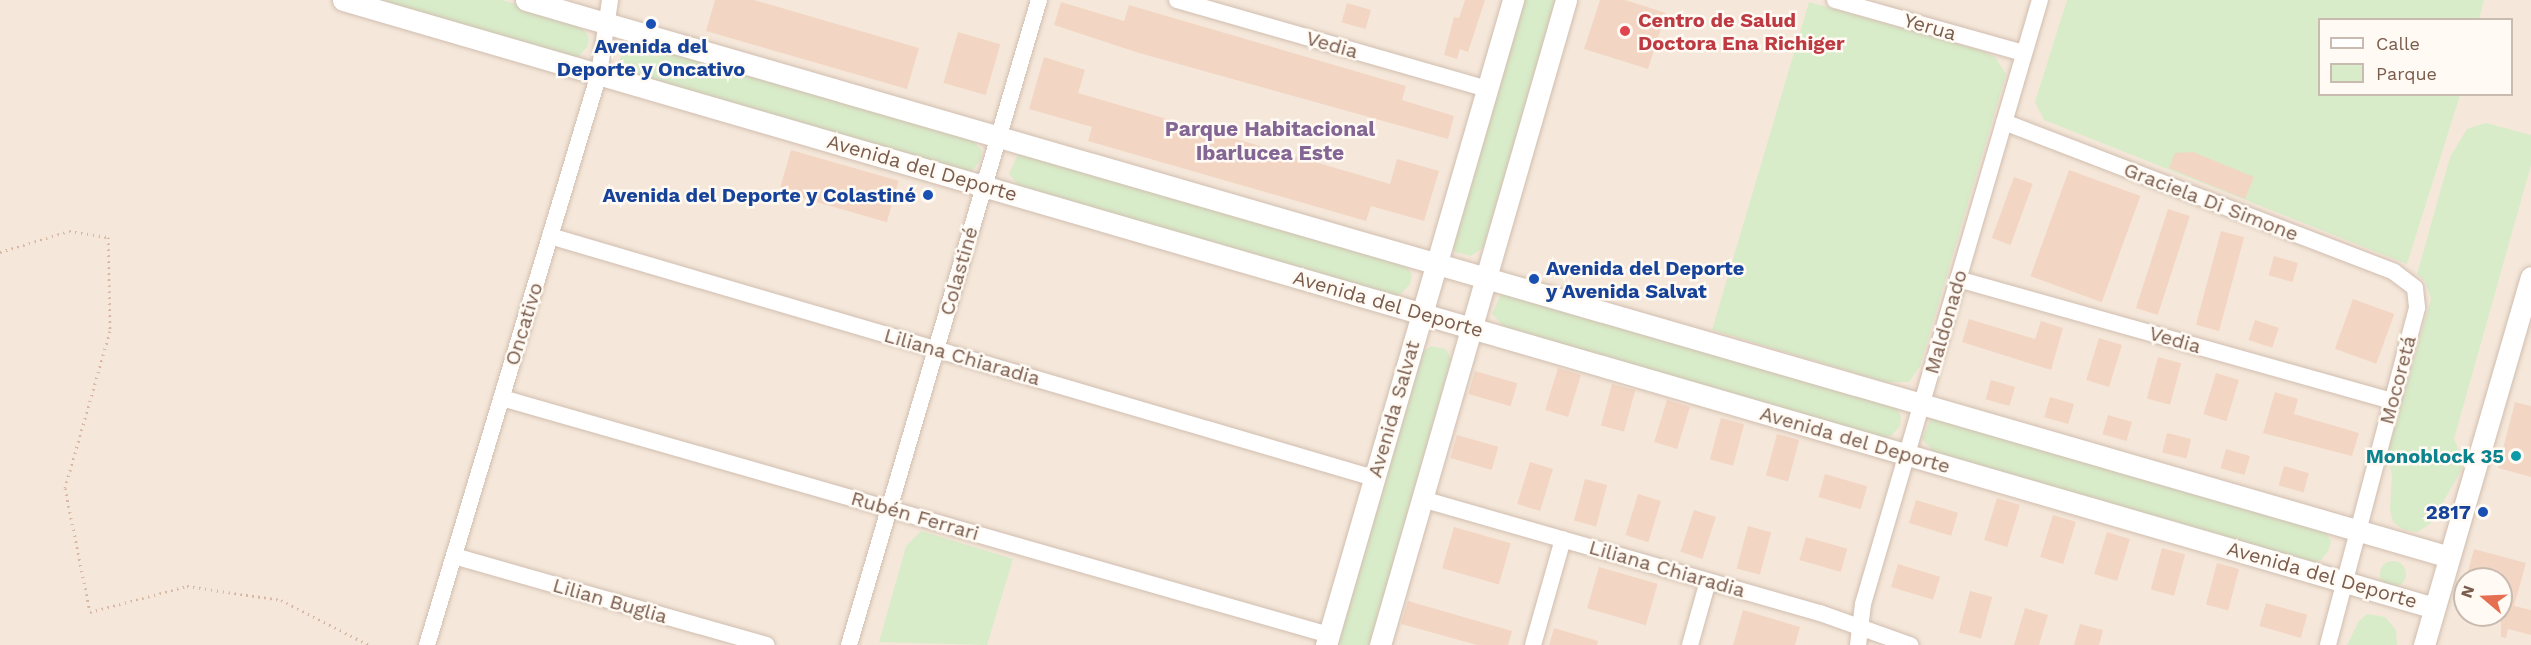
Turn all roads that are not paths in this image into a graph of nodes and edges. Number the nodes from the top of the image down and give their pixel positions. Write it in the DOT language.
graph roads {
  1 [pos="343,0"];
  2 [pos="526,0"];
  3 [pos="610,0"];
  4 [pos="1039,0"];
  5 [pos="1177,0"];
  6 [pos="1512,0"];
  7 [pos="1566,0"];
  8 [pos="1835,0"];
  9 [pos="2040,0"];
  10 [pos="606,23"];
  11 [pos="2024,53"];
  12 [pos="599,74"];
  13 [pos="1487,89"];
  14 [pos="2004,122"];
  15 [pos="999,137"];
  16 [pos="984,186"];
  17 [pos="550,237"];
  18 [pos="1436,264"];
  19 [pos="2531,277"];
  20 [pos="1485,278"];
  21 [pos="1958,279"];
  22 [pos="2415,288"];
  23 [pos="1422,314"];
  24 [pos="1471,328"];
  25 [pos="936,350"];
  26 [pos="502,398"];
  27 [pos="2392,401"];
  28 [pos="1922,404"];
  29 [pos="1907,455"];
  30 [pos="1374,478"];
  31 [pos="1422,499"];
  32 [pos="889,509"];
  33 [pos="2358,531"];
  34 [pos="1563,539"];
  35 [pos="454,556"];
  36 [pos="2449,557"];
  37 [pos="1708,581"];
  38 [pos="2344,582"];
  39 [pos="2434,608"];
  40 [pos="1859,637"];
  41 [pos="1327,640"];
  42 [pos="427,645"];
  43 [pos="767,645"];
  44 [pos="849,645"];
  45 [pos="1380,645"];
  46 [pos="1533,645"];
  47 [pos="1689,645"];
  48 [pos="1910,645"];
  49 [pos="2328,645"];
  50 [pos="2424,645"];
  1 -- 12 [label="street, Avenida del Deporte"];
  2 -- 10 [label="street"];
  3 -- 10 [label="street, Oncativo"];
  4 -- 15 [label="street, Colastiné"];
  5 -- 13 [label="street, Vedia"];
  6 -- 13 [label="street, Avenida Salvat"];
  7 -- 20 [label="street"];
  8 -- 11 [label="street, Yerua"];
  9 -- 11 [label="street, Maldonado"];
  10 -- 12 [label="street, Oncativo"];
  10 -- 15 [label="street"];
  11 -- 14 [label="street, Maldonado"];
  12 -- 16 [label="street, Avenida del Deporte"];
  12 -- 17 [label="street, Oncativo"];
  13 -- 18 [label="street, Avenida Salvat"];
  14 -- 21 [label="street, Maldonado"];
  14 -- 22 [label="street, Graciela Di Simone"];
  15 -- 16 [label="street, Colastiné"];
  15 -- 18 [label="street"];
  16 -- 23 [label="street, Avenida del Deporte"];
  16 -- 25 [label="street, Colastiné"];
  17 -- 25 [label="street, Liliana Chiaradia"];
  17 -- 26 [label="street, Oncativo"];
  18 -- 20 [label="street"];
  18 -- 23 [label="street, Avenida Salvat"];
  19 -- 36 [label="street"];
  20 -- 24 [label="street"];
  20 -- 28 [label="street"];
  21 -- 27 [label="street, Vedia"];
  21 -- 28 [label="street, Maldonado"];
  22 -- 27 [label="street, Mocoretá"];
  23 -- 24 [label="street, Avenida del Deporte"];
  23 -- 30 [label="street, Avenida Salvat"];
  24 -- 29 [label="street, Avenida del Deporte"];
  24 -- 31 [label="street"];
  25 -- 30 [label="street, Liliana Chiaradia"];
  25 -- 32 [label="street, Colastiné"];
  26 -- 32 [label="street, Rubén Ferrari"];
  26 -- 35 [label="street, Oncativo"];
  27 -- 33 [label="street, Mocoretá"];
  28 -- 29 [label="street, Maldonado"];
  28 -- 33 [label="street"];
  29 -- 38 [label="street, Avenida del Deporte"];
  29 -- 40 [label="street, Maldonado"];
  30 -- 41 [label="street, Avenida Salvat"];
  31 -- 34 [label="street, Liliana Chiaradia"];
  31 -- 45 [label="street"];
  32 -- 41 [label="street, Rubén Ferrari"];
  32 -- 44 [label="street, Colastiné"];
  33 -- 36 [label="street"];
  33 -- 38 [label="street, Mocoretá"];
  34 -- 37 [label="street, Liliana Chiaradia"];
  34 -- 46 [label="street"];
  35 -- 42 [label="street, Oncativo"];
  35 -- 43 [label="street, Lilian Buglia"];
  36 -- 39 [label="street"];
  37 -- 40 [label="street, Liliana Chiaradia"];
  37 -- 47 [label="street"];
  38 -- 39 [label="street, Avenida del Deporte"];
  38 -- 49 [label="street, Mocoretá"];
  39 -- 50 [label="street"];
  40 -- 48 [label="street, Liliana Chiaradia"];
}
